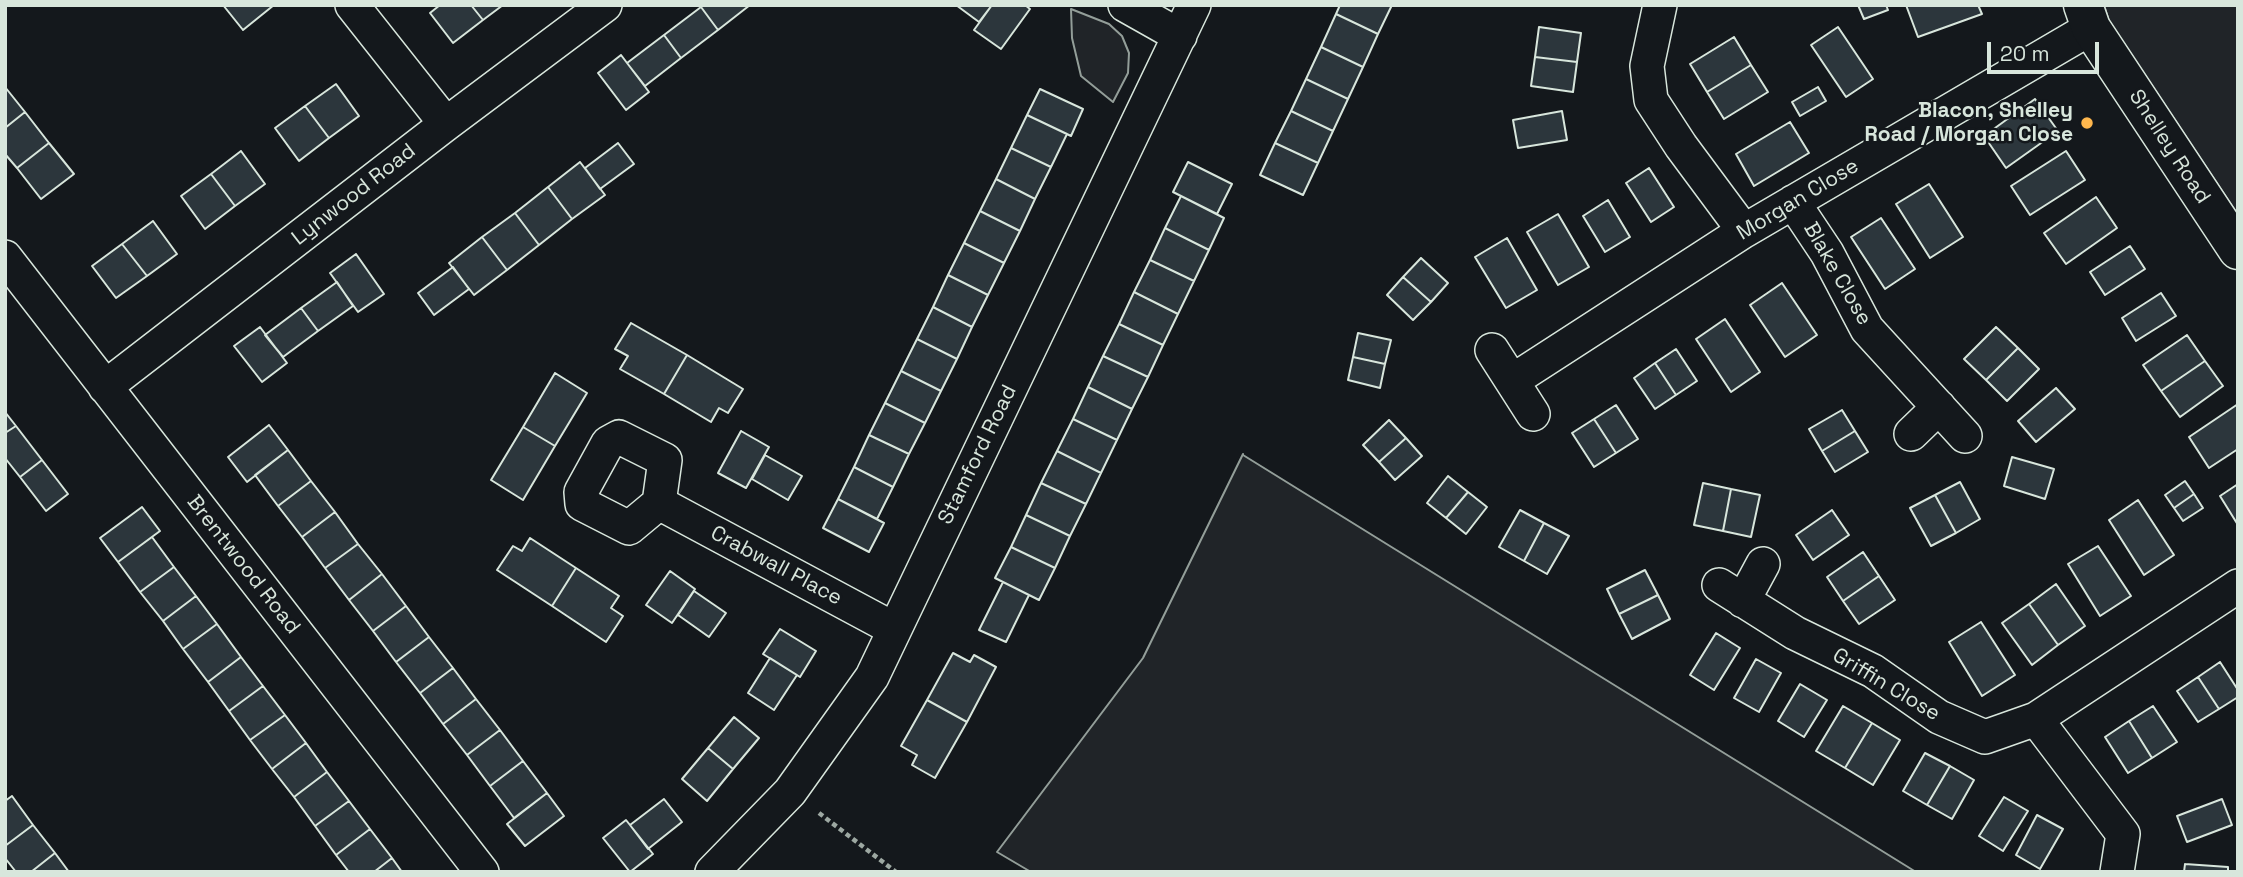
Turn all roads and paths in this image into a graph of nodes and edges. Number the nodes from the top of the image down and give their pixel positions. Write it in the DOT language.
graph roads {
  1 [pos="352,5"];
  2 [pos="605,5"];
  3 [pos="1125,5"];
  4 [pos="1194,5"];
  5 [pos="1660,5"];
  6 [pos="2087,17"];
  7 [pos="1180,36"];
  8 [pos="446,124"];
  9 [pos="1793,202"];
  10 [pos="1744,231"];
  11 [pos="2238,250"];
  12 [pos="5,257"];
  13 [pos="1492,350"];
  14 [pos="1512,381"];
  15 [pos="105,387"];
  16 [pos="1939,407"];
  17 [pos="1533,414"];
  18 [pos="1911,434"];
  19 [pos="1965,436"];
  20 [pos="659,503"];
  21 [pos="1763,564"];
  22 [pos="2238,586"];
  23 [pos="894,629"];
  24 [pos="2036,719"];
  25 [pos="790,792"];
  26 [pos="482,872"];
  27 [pos="712,872"];
  28 [pos="896,872"];
  29 [pos="2117,872"];
  1 -- 8 [label="street"];
  2 -- 8 [label="street, Lynwood Road"];
  3 -- 7 [label="street"];
  4 -- 7 [label="street, Stamford Road"];
  5 -- 10 [label="street"];
  6 -- 9 [label="street, Morgan Close"];
  6 -- 11 [label="street, Shelley Road"];
  7 -- 23 [label="street, Stamford Road"];
  8 -- 15 [label="street, Lynwood Road"];
  9 -- 10 [label="street, Morgan Close"];
  9 -- 16 [label="street, Blake Close"];
  10 -- 14 [label="street, Morgan Close"];
  12 -- 15 [label="street, Brentwood Road"];
  13 -- 14 [label="street"];
  14 -- 17 [label="street"];
  15 -- 26 [label="street, Brentwood Road"];
  16 -- 18 [label="street"];
  16 -- 19 [label="street, Blake Close"];
  20 -- 23 [label="street, Crabwall Place"];
  21 -- 24 [label="street, Griffin Close"];
  22 -- 24 [label="street, Griffin Close"];
  23 -- 25 [label="street, Stamford Road"];
  24 -- 29 [label="street"];
  25 -- 27 [label="street, Stamford Road"];
  25 -- 28 [label="path"];
}
